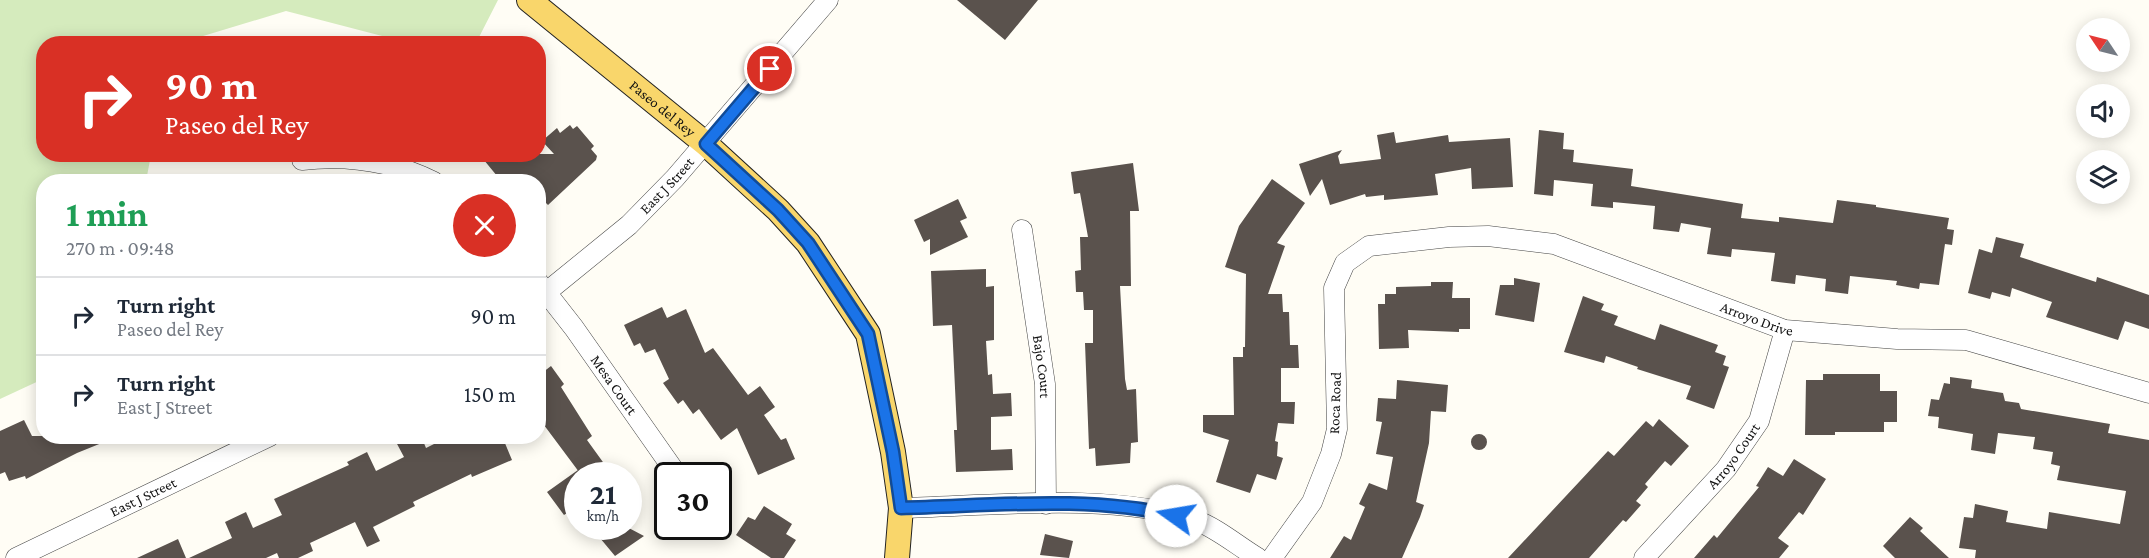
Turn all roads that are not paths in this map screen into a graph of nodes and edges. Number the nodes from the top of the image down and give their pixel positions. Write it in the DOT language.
graph roads {
  1 [pos="529,0"];
  2 [pos="828,0"];
  3 [pos="706,144"];
  4 [pos="379,162"];
  5 [pos="418,174"];
  6 [pos="1022,230"];
  7 [pos="1369,246"];
  8 [pos="546,288"];
  9 [pos="546,297"];
  10 [pos="1785,330"];
  11 [pos="2149,393"];
  12 [pos="253,444"];
  13 [pos="668,462"];
  14 [pos="1046,504"];
  15 [pos="901,508"];
  16 [pos="16,558"];
  17 [pos="897,558"];
  18 [pos="1258,558"];
  19 [pos="1272,558"];
  20 [pos="1644,558"];
  1 -- 3 [label="main road, Paseo del Rey"];
  2 -- 3 [label="street, East J Street"];
  3 -- 8 [label="street, East J Street"];
  3 -- 15 [label="main road, Paseo del Rey"];
  4 -- 5 [label="street"];
  6 -- 14 [label="street, Bajo Court"];
  7 -- 10 [label="street, Arroyo Drive"];
  7 -- 19 [label="street, Roca Road"];
  9 -- 13 [label="street, Mesa Court"];
  10 -- 11 [label="street, Arroyo Drive"];
  10 -- 20 [label="street, Arroyo Court"];
  12 -- 16 [label="street, East J Street"];
  14 -- 15 [label="street"];
  14 -- 18 [label="street"];
  15 -- 17 [label="main road, Paseo del Rey"];
}
